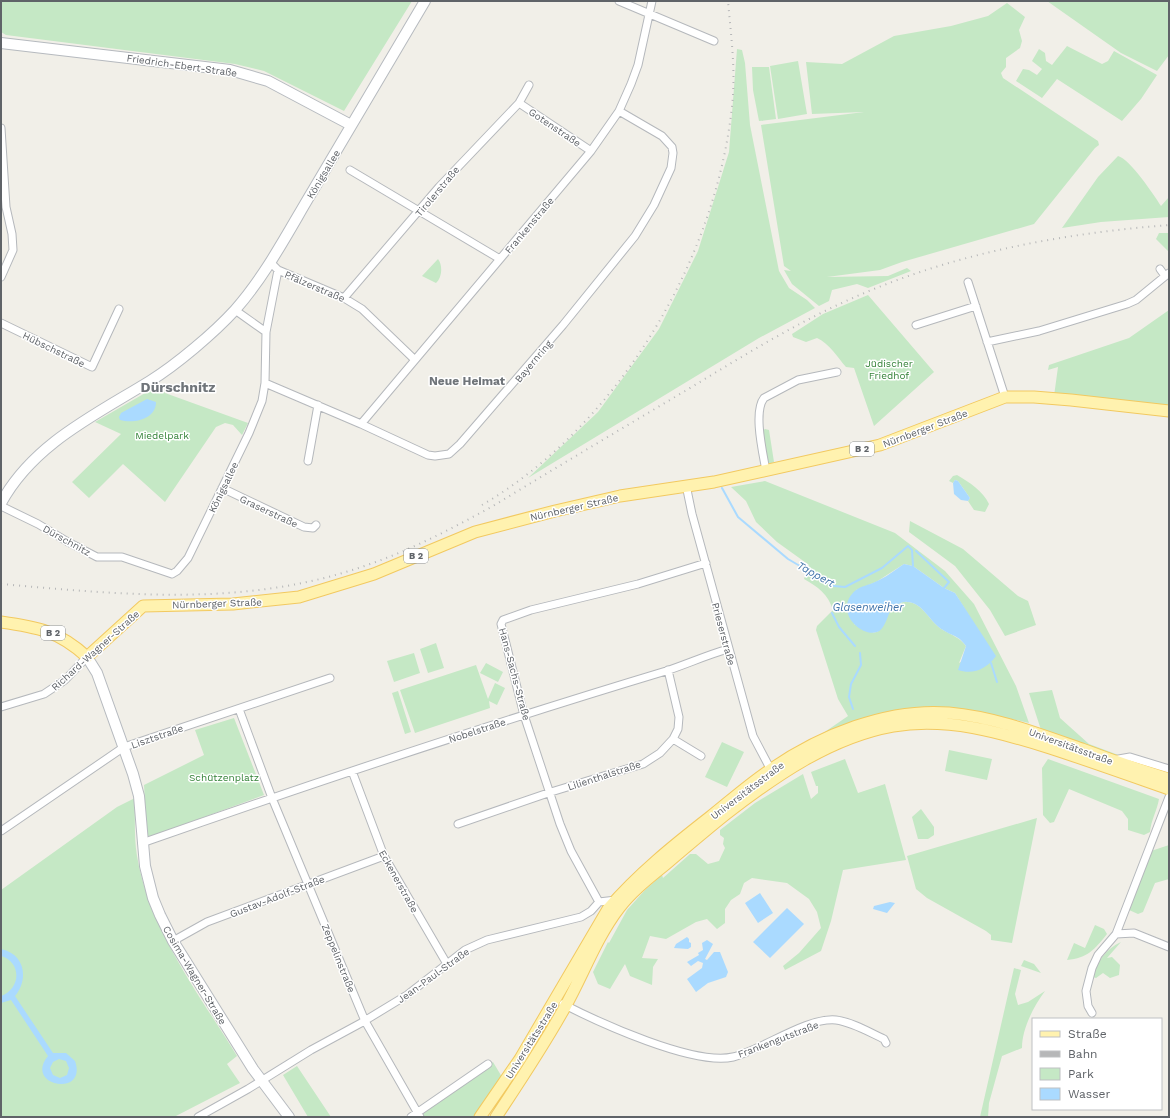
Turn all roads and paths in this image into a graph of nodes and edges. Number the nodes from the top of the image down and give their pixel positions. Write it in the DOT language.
graph roads {
  1 [pos="425,1"];
  2 [pos="619,1"];
  3 [pos="652,1"];
  4 [pos="649,13"];
  5 [pos="714,41"];
  6 [pos="1,43"];
  7 [pos="529,86"];
  8 [pos="519,103"];
  9 [pos="619,111"];
  10 [pos="351,125"];
  11 [pos="1,128"];
  12 [pos="591,151"];
  13 [pos="350,170"];
  14 [pos="419,212"];
  15 [pos="500,258"];
  16 [pos="270,262"];
  17 [pos="1160,269"];
  18 [pos="278,270"];
  19 [pos="1167,275"];
  20 [pos="1,277"];
  21 [pos="968,282"];
  22 [pos="344,298"];
  23 [pos="976,306"];
  24 [pos="119,309"];
  25 [pos="235,310"];
  26 [pos="1,323"];
  27 [pos="916,326"];
  28 [pos="266,332"];
  29 [pos="987,342"];
  30 [pos="414,359"];
  31 [pos="837,372"];
  32 [pos="266,383"];
  33 [pos="1005,397"];
  34 [pos="318,405"];
  35 [pos="1169,411"];
  36 [pos="361,424"];
  37 [pos="308,461"];
  38 [pos="766,471"];
  39 [pos="686,485"];
  40 [pos="222,488"];
  41 [pos="1,504"];
  42 [pos="316,525"];
  43 [pos="706,563"];
  44 [pos="158,571"];
  45 [pos="143,606"];
  46 [pos="1,620"];
  47 [pos="13,624"];
  48 [pos="1,626"];
  49 [pos="728,649"];
  50 [pos="86,657"];
  51 [pos="668,670"];
  52 [pos="330,678"];
  53 [pos="1,707"];
  54 [pos="239,708"];
  55 [pos="524,715"];
  56 [pos="673,739"];
  57 [pos="1043,741"];
  58 [pos="124,747"];
  59 [pos="701,756"];
  60 [pos="1111,760"];
  61 [pos="1169,769"];
  62 [pos="352,771"];
  63 [pos="773,774"];
  64 [pos="1169,779"];
  65 [pos="1169,789"];
  66 [pos="551,792"];
  67 [pos="1169,797"];
  68 [pos="272,798"];
  69 [pos="458,824"];
  70 [pos="1,831"];
  71 [pos="142,843"];
  72 [pos="384,856"];
  73 [pos="309,883"];
  74 [pos="616,900"];
  75 [pos="599,902"];
  76 [pos="1116,934"];
  77 [pos="173,941"];
  78 [pos="1169,947"];
  79 [pos="447,964"];
  80 [pos="561,1003"];
  81 [pos="1092,1013"];
  82 [pos="365,1021"];
  83 [pos="886,1042"];
  84 [pos="488,1064"];
  85 [pos="262,1080"];
  86 [pos="416,1116"];
  87 [pos="198,1117"];
  88 [pos="289,1117"];
  89 [pos="480,1117"];
  90 [pos="496,1117"];
  1 -- 10 [label="main road, Königsallee"];
  2 -- 4 [label="street"];
  3 -- 4 [label="street, Frankenstraße"];
  4 -- 5 [label="street"];
  4 -- 9 [label="street, Frankenstraße"];
  6 -- 10 [label="main road, Friedrich-Ebert-Straße"];
  7 -- 8 [label="street, Tirolerstraße"];
  8 -- 12 [label="street, Gotenstraße"];
  8 -- 14 [label="street, Tirolerstraße"];
  9 -- 12 [label="street, Frankenstraße"];
  9 -- 36 [label="street, Bayernring"];
  10 -- 16 [label="main road, Königsallee"];
  11 -- 20 [label="street"];
  12 -- 15 [label="street, Frankenstraße"];
  13 -- 14 [label="street"];
  14 -- 15 [label="street"];
  14 -- 22 [label="street, Tirolerstraße"];
  15 -- 30 [label="street, Frankenstraße"];
  16 -- 18 [label="street, Pfälzerstraße"];
  16 -- 25 [label="main road, Königsallee"];
  17 -- 19 [label="street"];
  18 -- 22 [label="street, Pfälzerstraße"];
  18 -- 28 [label="street, Königsallee"];
  19 -- 29 [label="street"];
  21 -- 23 [label="street"];
  22 -- 30 [label="street, Pfälzerstraße"];
  23 -- 27 [label="street"];
  23 -- 29 [label="street"];
  24 -- 26 [label="street, Hübschstraße"];
  25 -- 28 [label="street"];
  25 -- 41 [label="main road, Königsallee"];
  28 -- 32 [label="street, Königsallee"];
  29 -- 33 [label="street"];
  30 -- 36 [label="street, Frankenstraße"];
  31 -- 38 [label="street"];
  32 -- 34 [label="street, Bayernring"];
  32 -- 40 [label="street, Königsallee"];
  33 -- 35 [label="main road, Nürnberger Straße / B 2"];
  33 -- 38 [label="main road, Nürnberger Straße / B 2"];
  34 -- 36 [label="street, Bayernring"];
  34 -- 37 [label="street"];
  38 -- 39 [label="main road, Nürnberger Straße / B 2"];
  39 -- 43 [label="street, Prieserstraße"];
  39 -- 45 [label="main road, Nürnberger Straße / B 2"];
  40 -- 42 [label="street, Graserstraße"];
  40 -- 44 [label="street, Königsallee"];
  41 -- 44 [label="street, Dürschnitz"];
  43 -- 49 [label="street, Prieserstraße"];
  43 -- 55 [label="street, Hans-Sachs-Straße"];
  45 -- 50 [label="main road, Richard-Wagner-Straße / B 2"];
  46 -- 47 [label="main road"];
  47 -- 48 [label="main road"];
  47 -- 50 [label="main road, B 2"];
  49 -- 51 [label="street, Nobelstraße"];
  49 -- 63 [label="street, Prieserstraße"];
  50 -- 53 [label="street, Richard-Wagner-Straße"];
  50 -- 58 [label="main road, Cosima-Wagner-Straße"];
  51 -- 55 [label="street, Nobelstraße"];
  51 -- 56 [label="street, Lilienthalstraße"];
  52 -- 54 [label="street, Lisztstraße"];
  54 -- 58 [label="street, Lisztstraße"];
  54 -- 68 [label="street"];
  55 -- 62 [label="street, Nobelstraße"];
  55 -- 66 [label="street, Hans-Sachs-Straße"];
  56 -- 59 [label="street"];
  56 -- 66 [label="street, Lilienthalstraße"];
  57 -- 60 [label="main road, Universitätsstraße"];
  57 -- 63 [label="main road, Universitätsstraße"];
  57 -- 65 [label="main road, Universitätsstraße"];
  58 -- 70 [label="street, Lisztstraße"];
  58 -- 71 [label="main road, Cosima-Wagner-Straße"];
  60 -- 61 [label="street"];
  60 -- 64 [label="main road, Universitätsstraße"];
  62 -- 68 [label="street, Nobelstraße"];
  62 -- 72 [label="street, Eckenerstraße"];
  63 -- 74 [label="main road, Universitätsstraße"];
  63 -- 80 [label="main road, Universitätsstraße"];
  66 -- 69 [label="street"];
  66 -- 75 [label="street, Hans-Sachs-Straße"];
  67 -- 76 [label="street"];
  68 -- 71 [label="street"];
  68 -- 73 [label="street, Zeppelinstraße"];
  71 -- 77 [label="main road, Cosima-Wagner-Straße"];
  72 -- 73 [label="street, Gustav-Adolf-Straße"];
  72 -- 79 [label="street, Eckenerstraße"];
  73 -- 77 [label="street, Gustav-Adolf-Straße"];
  73 -- 82 [label="street, Zeppelinstraße"];
  74 -- 75 [label="street"];
  74 -- 80 [label="main road, Universitätsstraße"];
  75 -- 79 [label="street, Jean-Paul-Straße"];
  76 -- 78 [label="street"];
  76 -- 81 [label="street"];
  77 -- 85 [label="main road, Cosima-Wagner-Straße"];
  79 -- 82 [label="street, Jean-Paul-Straße"];
  80 -- 83 [label="street, Frankengutstraße"];
  80 -- 89 [label="main road, Universitätsstraße"];
  80 -- 90 [label="main road, Universitätsstraße"];
  82 -- 85 [label="street, Jean-Paul-Straße"];
  82 -- 86 [label="street, Zeppelinstraße"];
  84 -- 86 [label="street, Zeppelinstraße"];
  85 -- 87 [label="street, Jean-Paul-Straße"];
  85 -- 88 [label="main road, Cosima-Wagner-Straße"];
}
